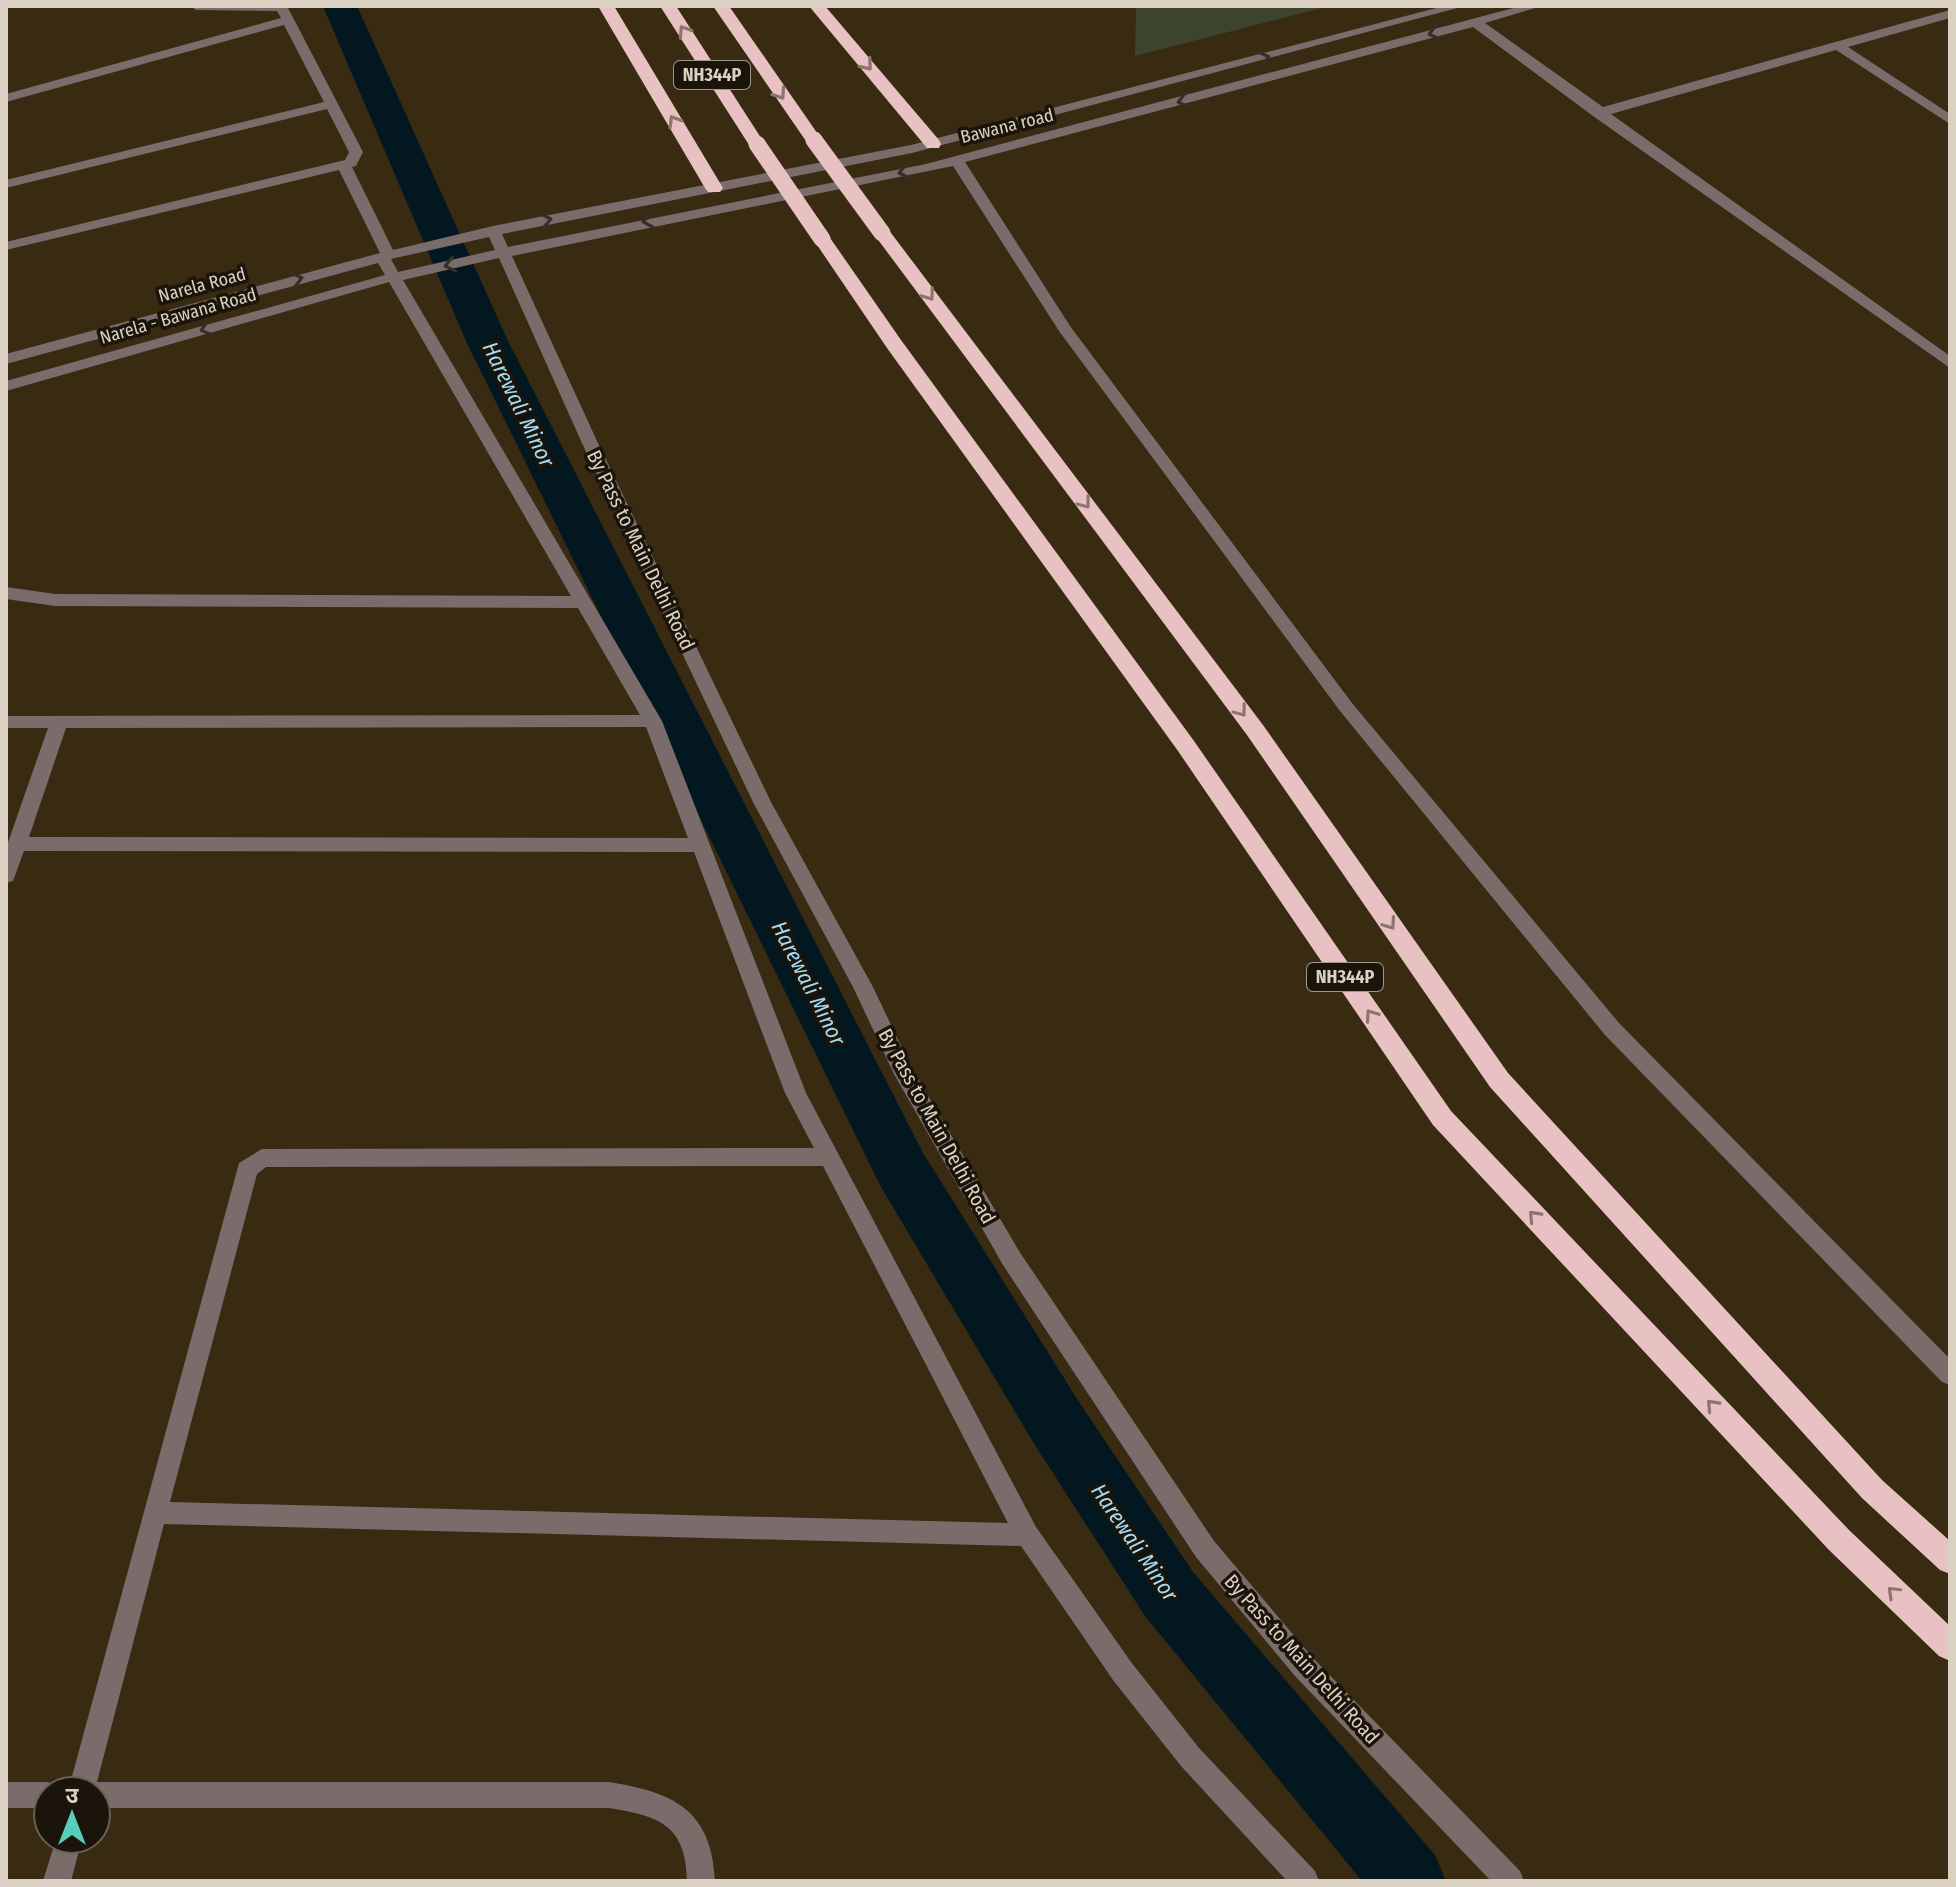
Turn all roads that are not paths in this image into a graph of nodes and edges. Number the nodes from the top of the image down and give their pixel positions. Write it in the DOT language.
graph roads {
  1 [pos="196,6"];
  2 [pos="281,6"];
  3 [pos="606,6"];
  4 [pos="668,6"];
  5 [pos="721,6"];
  6 [pos="817,6"];
  7 [pos="1459,6"];
  8 [pos="1536,6"];
  9 [pos="1950,14"];
  10 [pos="289,20"];
  11 [pos="1475,22"];
  12 [pos="1837,45"];
  13 [pos="6,98"];
  14 [pos="332,104"];
  15 [pos="1598,113"];
  16 [pos="1950,120"];
  17 [pos="933,144"];
  18 [pos="956,160"];
  19 [pos="344,166"];
  20 [pos="6,184"];
  21 [pos="714,188"];
  22 [pos="493,230"];
  23 [pos="6,246"];
  24 [pos="409,250"];
  25 [pos="505,252"];
  26 [pos="385,256"];
  27 [pos="394,277"];
  28 [pos="6,359"];
  29 [pos="1950,363"];
  30 [pos="6,386"];
  31 [pos="6,593"];
  32 [pos="582,602"];
  33 [pos="653,721"];
  34 [pos="6,722"];
  35 [pos="59,723"];
  36 [pos="17,844"];
  37 [pos="701,845"];
  38 [pos="6,876"];
  39 [pos="829,1157"];
  40 [pos="1950,1375"];
  41 [pos="155,1513"];
  42 [pos="1027,1535"];
  43 [pos="1950,1560"];
  44 [pos="1950,1646"];
  45 [pos="85,1775"];
  46 [pos="6,1795"];
  47 [pos="32,1795"];
  48 [pos="112,1795"];
  49 [pos="64,1855"];
  50 [pos="57,1881"];
  51 [pos="701,1881"];
  52 [pos="1305,1881"];
  53 [pos="1510,1881"];
  1 -- 2 [label="street"];
  2 -- 10 [label="street"];
  21 -- 3 [label="highway, one-way"];
  44 -- 4 [label="highway, NH344P, one-way, bridge"];
  5 -- 43 [label="highway, NH344P, one-way, bridge"];
  6 -- 17 [label="highway, one-way"];
  17 -- 7 [label="street, Bawana road, one-way"];
  8 -- 11 [label="street, Bawana road"];
  9 -- 12 [label="street"];
  10 -- 13 [label="street"];
  10 -- 14 [label="street"];
  11 -- 15 [label="street"];
  11 -- 18 [label="street, Bawana road, one-way"];
  12 -- 15 [label="street"];
  12 -- 16 [label="street"];
  14 -- 19 [label="street"];
  14 -- 20 [label="street"];
  15 -- 29 [label="street"];
  17 -- 21 [label="street, Bawana road"];
  18 -- 25 [label="street, Bawana road, one-way"];
  18 -- 40 [label="street"];
  19 -- 23 [label="street"];
  19 -- 26 [label="street"];
  22 -- 21 [label="street, Bawana road, one-way"];
  22 -- 24 [label="street, Bawana road"];
  22 -- 25 [label="street, By Pass to Main Delhi Road"];
  24 -- 26 [label="street, Narela Road"];
  25 -- 27 [label="street, Bawana road, one-way"];
  25 -- 53 [label="street, By Pass to Main Delhi Road"];
  26 -- 27 [label="street"];
  28 -- 26 [label="street, Narela Road, one-way"];
  27 -- 30 [label="street, Narela - Bawana Road, one-way"];
  27 -- 32 [label="street"];
  31 -- 32 [label="street"];
  32 -- 33 [label="street"];
  33 -- 35 [label="street"];
  33 -- 37 [label="street"];
  34 -- 35 [label="street"];
  35 -- 36 [label="street"];
  36 -- 37 [label="street"];
  36 -- 38 [label="street"];
  37 -- 39 [label="street"];
  39 -- 41 [label="street"];
  39 -- 42 [label="street"];
  41 -- 42 [label="street"];
  41 -- 45 [label="street"];
  42 -- 52 [label="street"];
  46 -- 47 [label="street"];
  48 -- 51 [label="street"];
  49 -- 50 [label="street"];
}
